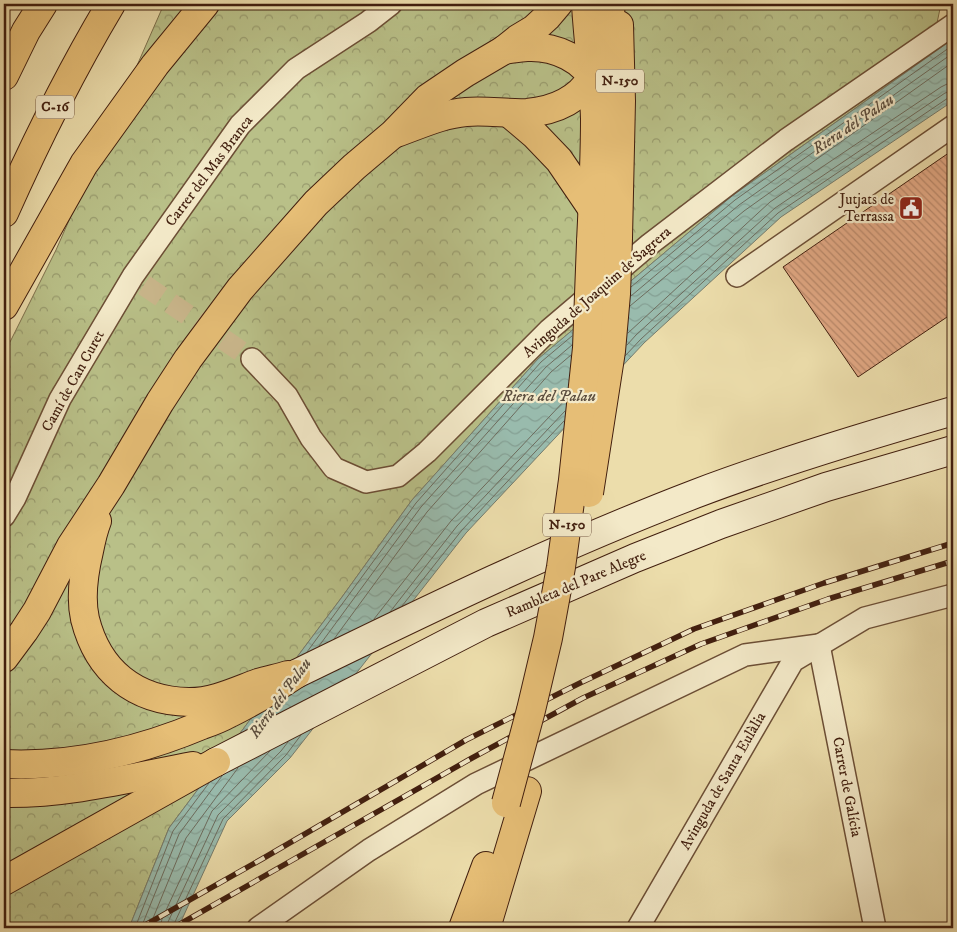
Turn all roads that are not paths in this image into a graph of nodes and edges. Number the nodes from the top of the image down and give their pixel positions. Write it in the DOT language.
graph roads {
  1 [pos="43,4"];
  2 [pos="111,4"];
  3 [pos="205,4"];
  4 [pos="391,4"];
  5 [pos="558,4"];
  6 [pos="586,4"];
  7 [pos="611,4"];
  8 [pos="618,4"];
  9 [pos="953,25"];
  10 [pos="504,50"];
  11 [pos="4,76"];
  12 [pos="593,77"];
  13 [pos="509,113"];
  14 [pos="953,126"];
  15 [pos="393,134"];
  16 [pos="620,158"];
  17 [pos="592,210"];
  18 [pos="4,213"];
  19 [pos="737,276"];
  20 [pos="138,280"];
  21 [pos="4,306"];
  22 [pos="252,359"];
  23 [pos="953,411"];
  24 [pos="953,450"];
  25 [pos="111,485"];
  26 [pos="4,516"];
  27 [pos="953,595"];
  28 [pos="820,646"];
  29 [pos="4,658"];
  30 [pos="296,674"];
  31 [pos="216,762"];
  32 [pos="4,764"];
  33 [pos="4,793"];
  34 [pos="516,797"];
  35 [pos="4,881"];
  36 [pos="487,921"];
  37 [pos="258,928"];
  38 [pos="463,928"];
  39 [pos="638,928"];
  40 [pos="875,928"];
  1 -- 11 [label="main road"];
  2 -- 18 [label="main road, C-16"];
  3 -- 21 [label="main road"];
  4 -- 20 [label="street, Carrer del Mas Branca"];
  5 -- 10 [label="main road"];
  6 -- 12 [label="main road, N-150"];
  7 -- 12 [label="main road"];
  8 -- 16 [label="main road, N-150"];
  9 -- 22 [label="street, Avinguda de Joaquim de Sagrera"];
  10 -- 12 [label="main road"];
  10 -- 15 [label="main road"];
  12 -- 13 [label="main road"];
  12 -- 16 [label="main road"];
  12 -- 17 [label="main road, N-150"];
  13 -- 15 [label="main road"];
  13 -- 17 [label="main road"];
  14 -- 19 [label="street"];
  15 -- 25 [label="main road"];
  16 -- 34 [label="main road, N-150, bridge"];
  17 -- 34 [label="main road, N-150, bridge"];
  20 -- 26 [label="street, Camí de Can Curet"];
  23 -- 30 [label="main road"];
  24 -- 31 [label="main road, Rambleta del Pare Alegre"];
  25 -- 29 [label="main road"];
  25 -- 30 [label="main road"];
  27 -- 28 [label="street, Avinguda de Santa Eulàlia"];
  28 -- 37 [label="street"];
  28 -- 39 [label="street, Avinguda de Santa Eulàlia"];
  28 -- 40 [label="street, Carrer de Galícia"];
  30 -- 32 [label="main road"];
  31 -- 33 [label="main road"];
  31 -- 35 [label="main road"];
  34 -- 36 [label="main road, N-150"];
  34 -- 38 [label="main road, N-150"];
}
